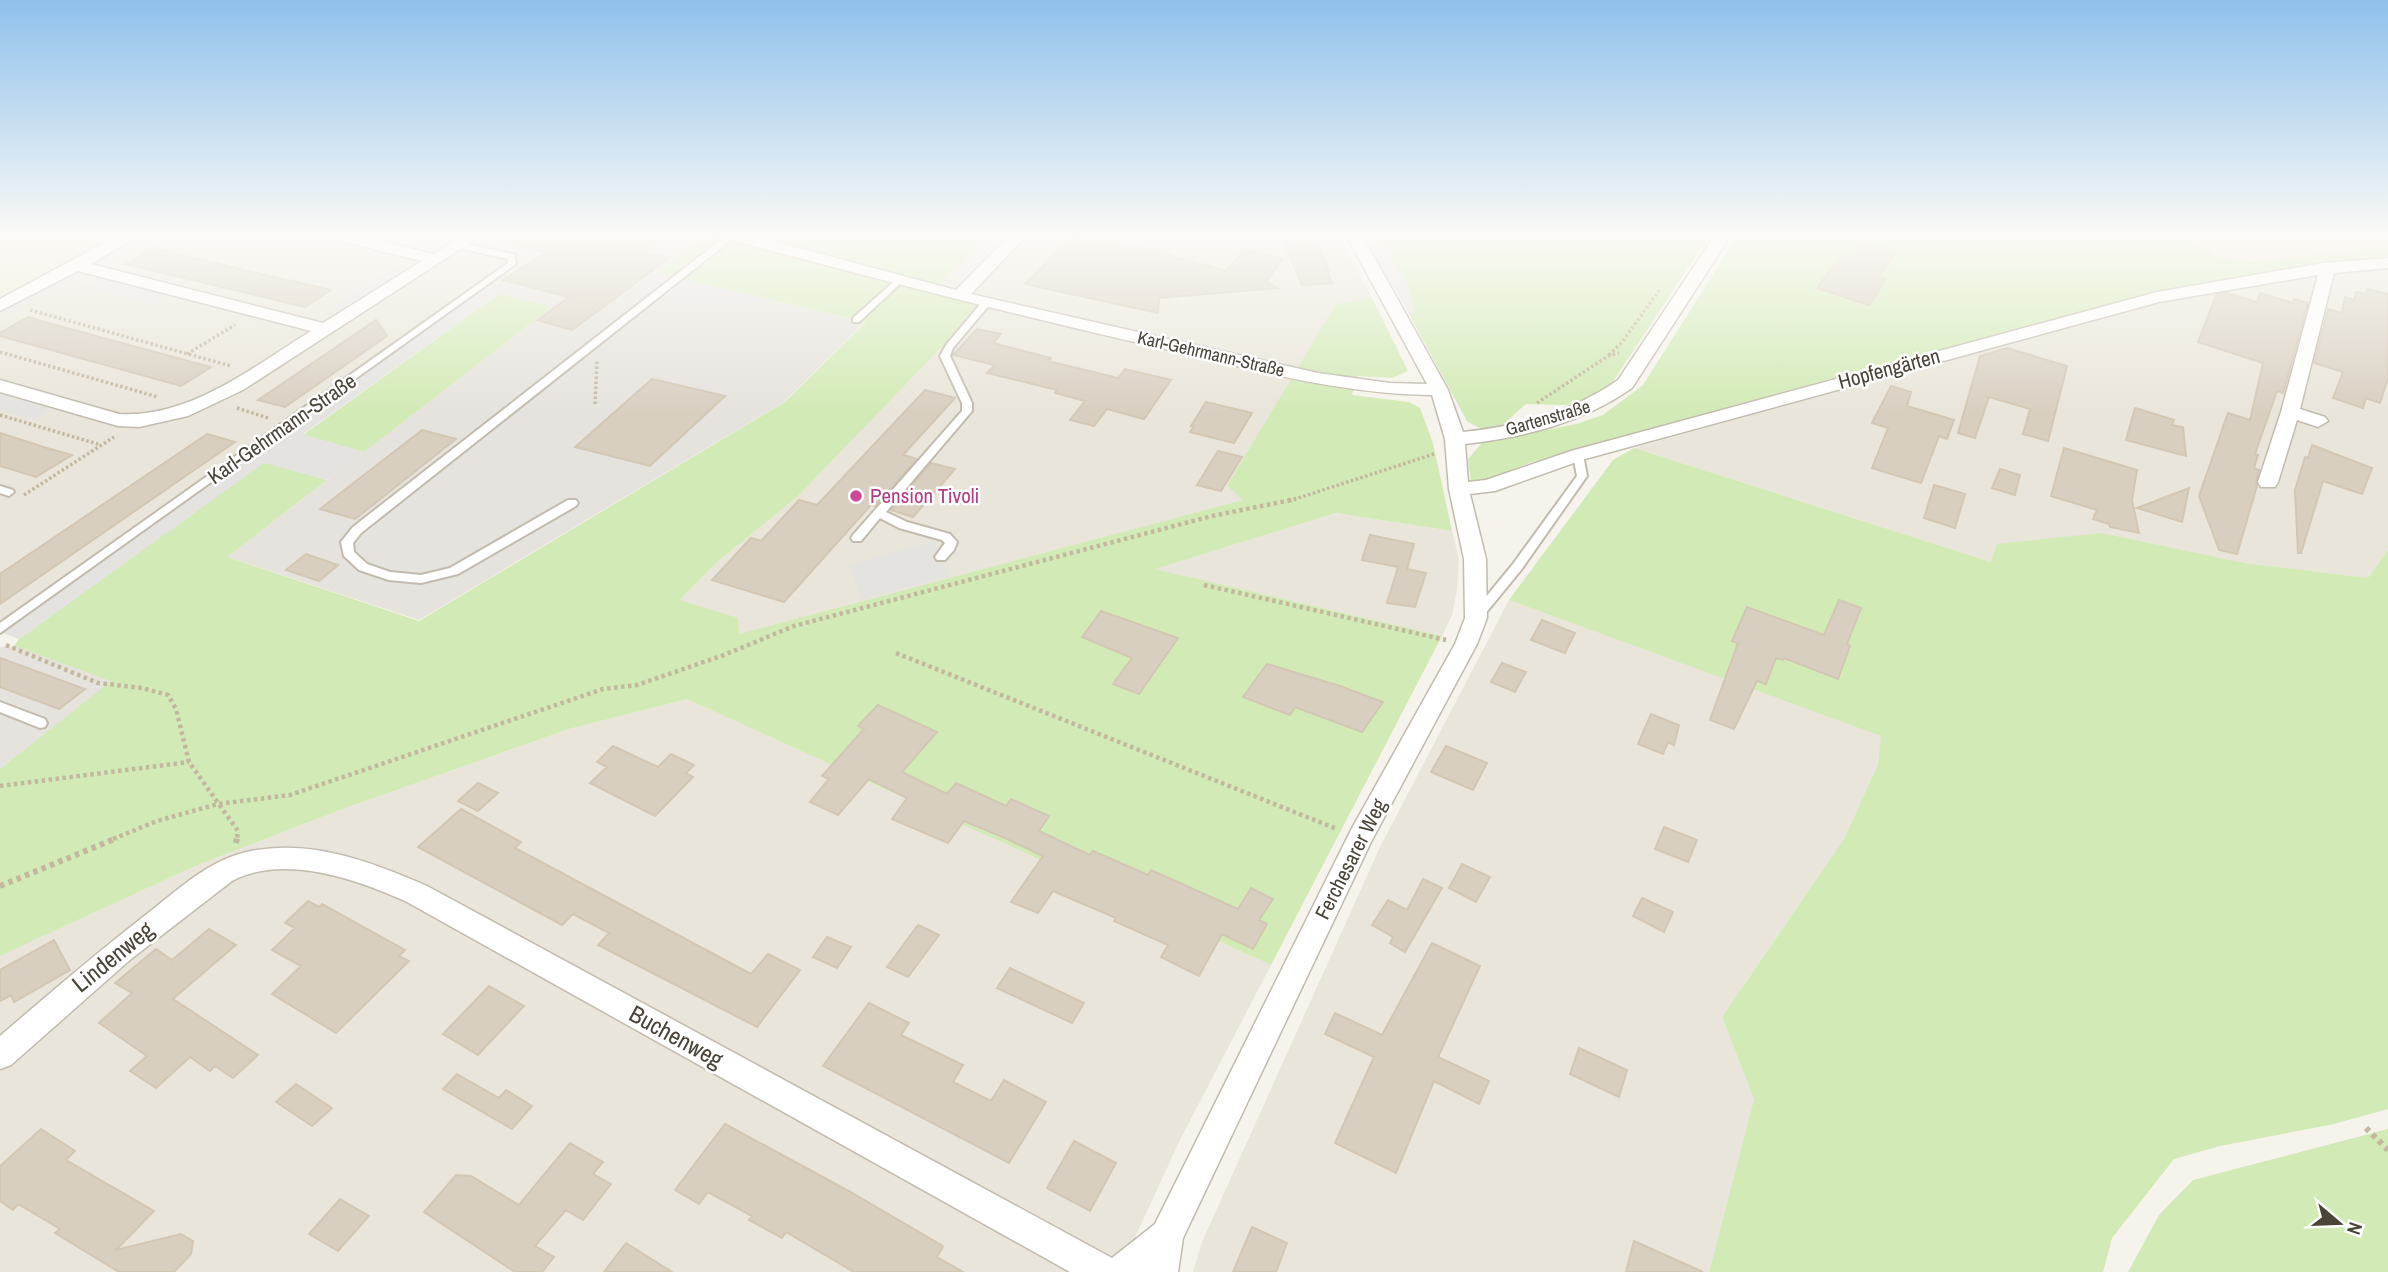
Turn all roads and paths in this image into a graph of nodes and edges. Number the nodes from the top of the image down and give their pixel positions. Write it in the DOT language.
graph roads {
  1 [pos="22,294"];
  2 [pos="189,294"];
  3 [pos="380,294"];
  4 [pos="470,294"];
  5 [pos="661,294"];
  6 [pos="884,294"];
  7 [pos="952,294"];
  8 [pos="1386,294"];
  9 [pos="1655,294"];
  10 [pos="1684,294"];
  11 [pos="2170,294"];
  12 [pos="2321,294"];
  13 [pos="959,296"];
  14 [pos="986,303"];
  15 [pos="0,306"];
  16 [pos="26,309"];
  17 [pos="257,312"];
  18 [pos="856,320"];
  19 [pos="325,329"];
  20 [pos="597,343"];
  21 [pos="1650,345"];
  22 [pos="0,352"];
  23 [pos="187,354"];
  24 [pos="1608,356"];
  25 [pos="235,367"];
  26 [pos="0,386"];
  27 [pos="1438,390"];
  28 [pos="163,398"];
  29 [pos="209,400"];
  30 [pos="595,404"];
  31 [pos="2290,412"];
  32 [pos="0,415"];
  33 [pos="139,421"];
  34 [pos="2318,421"];
  35 [pos="289,424"];
  36 [pos="1511,430"];
  37 [pos="102,445"];
  38 [pos="1578,455"];
  39 [pos="1457,463"];
  40 [pos="2268,482"];
  41 [pos="23,496"];
  42 [pos="572,503"];
  43 [pos="878,513"];
  44 [pos="856,538"];
  45 [pos="942,557"];
  46 [pos="1204,585"];
  47 [pos="1476,618"];
  48 [pos="0,629"];
  49 [pos="0,643"];
  50 [pos="1465,644"];
  51 [pos="896,653"];
  52 [pos="0,707"];
  53 [pos="40,723"];
  54 [pos="189,762"];
  55 [pos="0,786"];
  56 [pos="218,804"];
  57 [pos="1323,823"];
  58 [pos="233,868"];
  59 [pos="0,886"];
  60 [pos="0,1055"];
  61 [pos="2366,1128"];
  62 [pos="2388,1150"];
  63 [pos="1167,1236"];
  64 [pos="1103,1272"];
  65 [pos="1121,1272"];
  66 [pos="1161,1272"];
  1 -- 15 [label="street"];
  2 -- 17 [label="street"];
  3 -- 19 [label="street"];
  4 -- 35 [label="lane, Karl-Gehrmann-Straße"];
  5 -- 20 [label="lane"];
  6 -- 18 [label="lane"];
  7 -- 13 [label="street, Karl-Gehrmann-Straße"];
  8 -- 27 [label="street, Ferchesarer Weg"];
  9 -- 24 [label="path"];
  10 -- 21 [label="street, Gartenstraße"];
  11 -- 38 [label="street, Hopfengärten"];
  12 -- 31 [label="street"];
  13 -- 14 [label="street, Karl-Gehrmann-Straße"];
  14 -- 27 [label="street, Karl-Gehrmann-Straße"];
  14 -- 43 [label="lane"];
  16 -- 23 [label="path"];
  17 -- 19 [label="street"];
  17 -- 23 [label="path"];
  19 -- 29 [label="street"];
  20 -- 30 [label="path"];
  20 -- 42 [label="lane"];
  21 -- 24 [label="path"];
  21 -- 36 [label="street, Gartenstraße"];
  22 -- 28 [label="path"];
  23 -- 25 [label="path"];
  24 -- 36 [label="path"];
  26 -- 33 [label="street"];
  27 -- 39 [label="street, Ferchesarer Weg"];
  29 -- 33 [label="street"];
  29 -- 35 [label="path"];
  31 -- 34 [label="street"];
  31 -- 40 [label="street"];
  32 -- 37 [label="path"];
  33 -- 37 [label="path"];
  35 -- 48 [label="lane, Karl-Gehrmann-Straße"];
  36 -- 39 [label="street, Gartenstraße"];
  37 -- 41 [label="path"];
  38 -- 39 [label="street, Hopfengärten"];
  38 -- 47 [label="lane"];
  39 -- 47 [label="street, Ferchesarer Weg"];
  39 -- 56 [label="path"];
  43 -- 44 [label="lane"];
  43 -- 45 [label="lane"];
  46 -- 50 [label="path"];
  47 -- 50 [label="street, Ferchesarer Weg"];
  49 -- 54 [label="path"];
  50 -- 63 [label="street, Ferchesarer Weg"];
  51 -- 57 [label="path"];
  52 -- 53 [label="lane"];
  54 -- 55 [label="path"];
  54 -- 56 [label="path"];
  56 -- 58 [label="path"];
  56 -- 59 [label="path"];
  58 -- 60 [label="street, Lindenweg"];
  58 -- 64 [label="street, Buchenweg"];
  61 -- 62 [label="path"];
  63 -- 65 [label="street, Ferchesarer Weg"];
  63 -- 66 [label="street, Ferchesarer Weg"];
}
